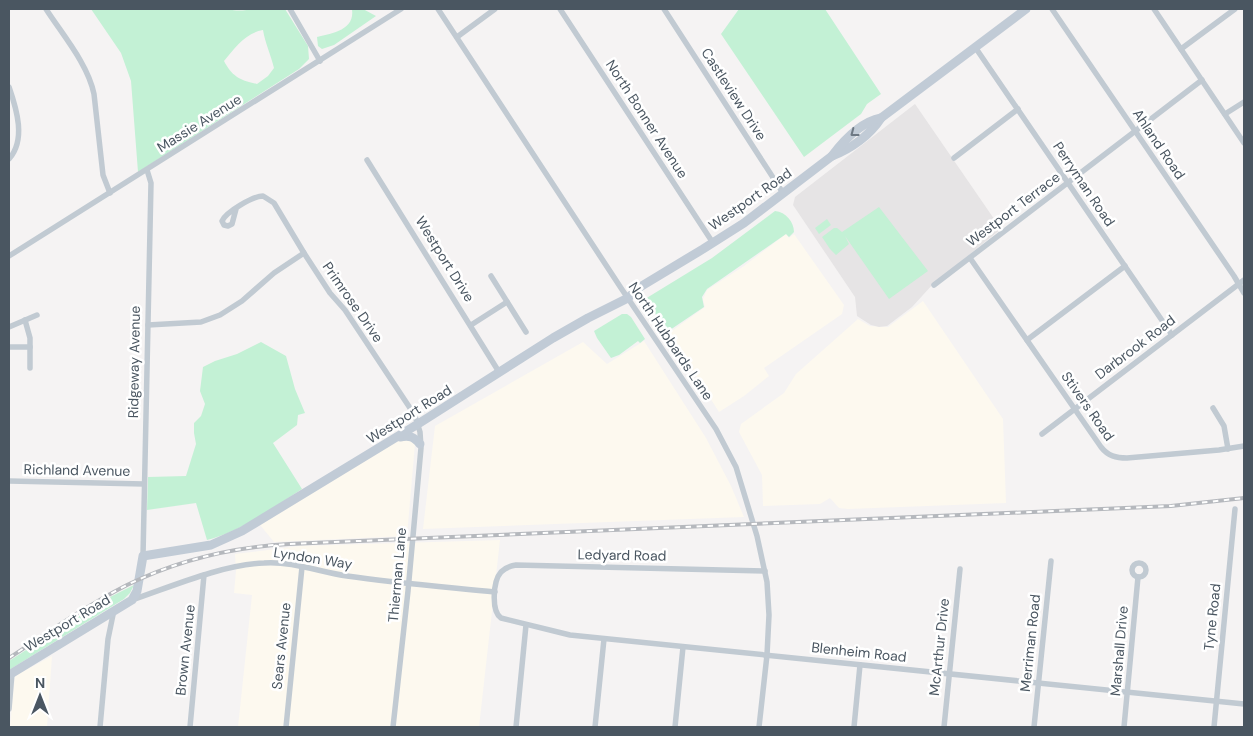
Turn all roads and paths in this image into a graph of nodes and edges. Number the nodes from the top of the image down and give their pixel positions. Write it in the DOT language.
graph roads {
  1 [pos="46,9"];
  2 [pos="290,9"];
  3 [pos="401,9"];
  4 [pos="438,9"];
  5 [pos="495,9"];
  6 [pos="560,9"];
  7 [pos="664,9"];
  8 [pos="1026,9"];
  9 [pos="1052,9"];
  10 [pos="1154,9"];
  11 [pos="1235,9"];
  12 [pos="457,37"];
  13 [pos="975,47"];
  14 [pos="1181,49"];
  15 [pos="320,61"];
  16 [pos="1202,80"];
  17 [pos="9,88"];
  18 [pos="1244,102"];
  19 [pos="1018,109"];
  20 [pos="1225,114"];
  21 [pos="1136,132"];
  22 [pos="1244,143"];
  23 [pos="954,158"];
  24 [pos="9,159"];
  25 [pos="367,160"];
  26 [pos="147,170"];
  27 [pos="1069,183"];
  28 [pos="110,193"];
  29 [pos="783,193"];
  30 [pos="236,209"];
  31 [pos="713,242"];
  32 [pos="304,253"];
  33 [pos="9,256"];
  34 [pos="970,258"];
  35 [pos="1125,266"];
  36 [pos="491,276"];
  37 [pos="1242,282"];
  38 [pos="934,285"];
  39 [pos="1244,293"];
  40 [pos="628,298"];
  41 [pos="507,302"];
  42 [pos="37,315"];
  43 [pos="25,320"];
  44 [pos="148,325"];
  45 [pos="471,325"];
  46 [pos="9,327"];
  47 [pos="526,332"];
  48 [pos="1172,334"];
  49 [pos="1027,340"];
  50 [pos="9,347"];
  51 [pos="30,347"];
  52 [pos="30,368"];
  53 [pos="499,372"];
  54 [pos="1213,408"];
  55 [pos="1075,409"];
  56 [pos="418,424"];
  57 [pos="1042,434"];
  58 [pos="398,437"];
  59 [pos="420,444"];
  60 [pos="1244,446"];
  61 [pos="1228,448"];
  62 [pos="9,481"];
  63 [pos="144,484"];
  64 [pos="1235,509"];
  65 [pos="144,556"];
  66 [pos="1051,561"];
  67 [pos="302,567"];
  68 [pos="960,569"];
  69 [pos="765,571"];
  70 [pos="204,575"];
  71 [pos="1138,577"];
  72 [pos="409,582"];
  73 [pos="495,592"];
  74 [pos="132,600"];
  75 [pos="114,610"];
  76 [pos="99,619"];
  77 [pos="526,625"];
  78 [pos="110,631"];
  79 [pos="604,639"];
  80 [pos="682,647"];
  81 [pos="767,655"];
  82 [pos="860,665"];
  83 [pos="10,674"];
  84 [pos="949,674"];
  85 [pos="1038,684"];
  86 [pos="1128,692"];
  87 [pos="1217,702"];
  88 [pos="1244,704"];
  89 [pos="9,709"];
  90 [pos="100,727"];
  91 [pos="190,727"];
  92 [pos="286,727"];
  93 [pos="393,727"];
  94 [pos="516,727"];
  95 [pos="595,727"];
  96 [pos="675,727"];
  97 [pos="759,727"];
  98 [pos="854,727"];
  99 [pos="944,727"];
  100 [pos="1034,727"];
  101 [pos="1124,727"];
  102 [pos="1214,727"];
  1 -- 28 [label="street"];
  2 -- 15 [label="street"];
  3 -- 15 [label="street, Massie Avenue"];
  4 -- 12 [label="street, North Hubbards Lane"];
  5 -- 12 [label="street"];
  6 -- 31 [label="street, North Bonner Avenue"];
  7 -- 29 [label="street, Castleview Drive"];
  8 -- 13 [label="main road, Westport Road"];
  9 -- 21 [label="street, Ahland Road"];
  10 -- 14 [label="street"];
  11 -- 14 [label="street"];
  12 -- 40 [label="street, North Hubbards Lane"];
  13 -- 19 [label="street, Perryman Road"];
  13 -- 29 [label="main road, Westport Road"];
  14 -- 16 [label="street"];
  15 -- 26 [label="street, Massie Avenue"];
  16 -- 20 [label="street"];
  16 -- 21 [label="street, Westport Terrace"];
  17 -- 24 [label="street"];
  18 -- 20 [label="street"];
  19 -- 23 [label="street"];
  19 -- 27 [label="street, Perryman Road"];
  20 -- 22 [label="street"];
  21 -- 27 [label="street, Westport Terrace"];
  21 -- 37 [label="street, Ahland Road"];
  25 -- 45 [label="street, Westport Drive"];
  26 -- 28 [label="street, Massie Avenue"];
  26 -- 44 [label="street, Ridgeway Avenue"];
  27 -- 34 [label="street, Westport Terrace"];
  27 -- 35 [label="street, Perryman Road"];
  28 -- 33 [label="street, Massie Avenue"];
  29 -- 31 [label="main road, Westport Road"];
  30 -- 32 [label="street, Primrose Drive"];
  31 -- 40 [label="main road, Westport Road"];
  32 -- 44 [label="street"];
  32 -- 56 [label="street, Primrose Drive"];
  34 -- 38 [label="street, Westport Terrace"];
  34 -- 49 [label="street, Stivers Road"];
  35 -- 48 [label="street, Perryman Road"];
  35 -- 49 [label="street"];
  36 -- 41 [label="street"];
  37 -- 39 [label="street, Ahland Road"];
  37 -- 48 [label="street, Darbrook Road"];
  40 -- 53 [label="main road, Westport Road"];
  40 -- 69 [label="street, North Hubbards Lane"];
  41 -- 45 [label="street"];
  41 -- 47 [label="street"];
  42 -- 43 [label="street"];
  43 -- 46 [label="street"];
  43 -- 51 [label="street"];
  44 -- 63 [label="street, Ridgeway Avenue"];
  45 -- 53 [label="street, Westport Drive"];
  48 -- 55 [label="street, Darbrook Road"];
  49 -- 55 [label="street, Stivers Road"];
  50 -- 51 [label="street"];
  51 -- 52 [label="street"];
  53 -- 56 [label="main road, Westport Road"];
  54 -- 61 [label="street"];
  55 -- 57 [label="street, Darbrook Road"];
  55 -- 61 [label="street, Stivers Road"];
  56 -- 58 [label="main road, Westport Road"];
  56 -- 59 [label="street, Thierman Lane"];
  58 -- 59 [label="main road"];
  58 -- 65 [label="main road, Westport Road"];
  59 -- 72 [label="street, Thierman Lane"];
  60 -- 61 [label="street, Stivers Road"];
  62 -- 63 [label="street, Richland Avenue"];
  63 -- 65 [label="street, Ridgeway Avenue"];
  64 -- 87 [label="street, Tyne Road"];
  65 -- 74 [label="main road, Westport Road"];
  66 -- 85 [label="street, Merriman Road"];
  67 -- 70 [label="street, Lyndon Way"];
  67 -- 72 [label="street, Lyndon Way"];
  67 -- 92 [label="street, Sears Avenue"];
  68 -- 84 [label="street, McArthur Drive"];
  69 -- 73 [label="street, Ledyard Road"];
  69 -- 81 [label="street, North Hubbards Lane"];
  70 -- 74 [label="street, Lyndon Way"];
  70 -- 91 [label="street, Brown Avenue"];
  71 -- 86 [label="street, Marshall Drive"];
  72 -- 73 [label="street, Lyndon Way"];
  72 -- 93 [label="street, Thierman Lane"];
  73 -- 77 [label="street, Blenheim Road"];
  74 -- 75 [label="main road, Westport Road"];
  75 -- 76 [label="main road, Westport Road"];
  75 -- 78 [label="street"];
  76 -- 78 [label="street"];
  76 -- 83 [label="main road, Westport Road"];
  77 -- 79 [label="street, Blenheim Road"];
  77 -- 94 [label="street"];
  78 -- 90 [label="street"];
  79 -- 80 [label="street, Blenheim Road"];
  79 -- 95 [label="street"];
  80 -- 81 [label="street, Blenheim Road"];
  80 -- 96 [label="street"];
  81 -- 82 [label="street, Blenheim Road"];
  81 -- 97 [label="street, North Hubbards Lane"];
  82 -- 84 [label="street, Blenheim Road"];
  82 -- 98 [label="street"];
  83 -- 89 [label="street"];
  84 -- 85 [label="street, Blenheim Road"];
  84 -- 99 [label="street, McArthur Drive"];
  85 -- 86 [label="street, Blenheim Road"];
  85 -- 100 [label="street, Merriman Road"];
  86 -- 87 [label="street, Blenheim Road"];
  86 -- 101 [label="street, Marshall Drive"];
  87 -- 88 [label="street, Blenheim Road"];
  87 -- 102 [label="street, Tyne Road"];
}
